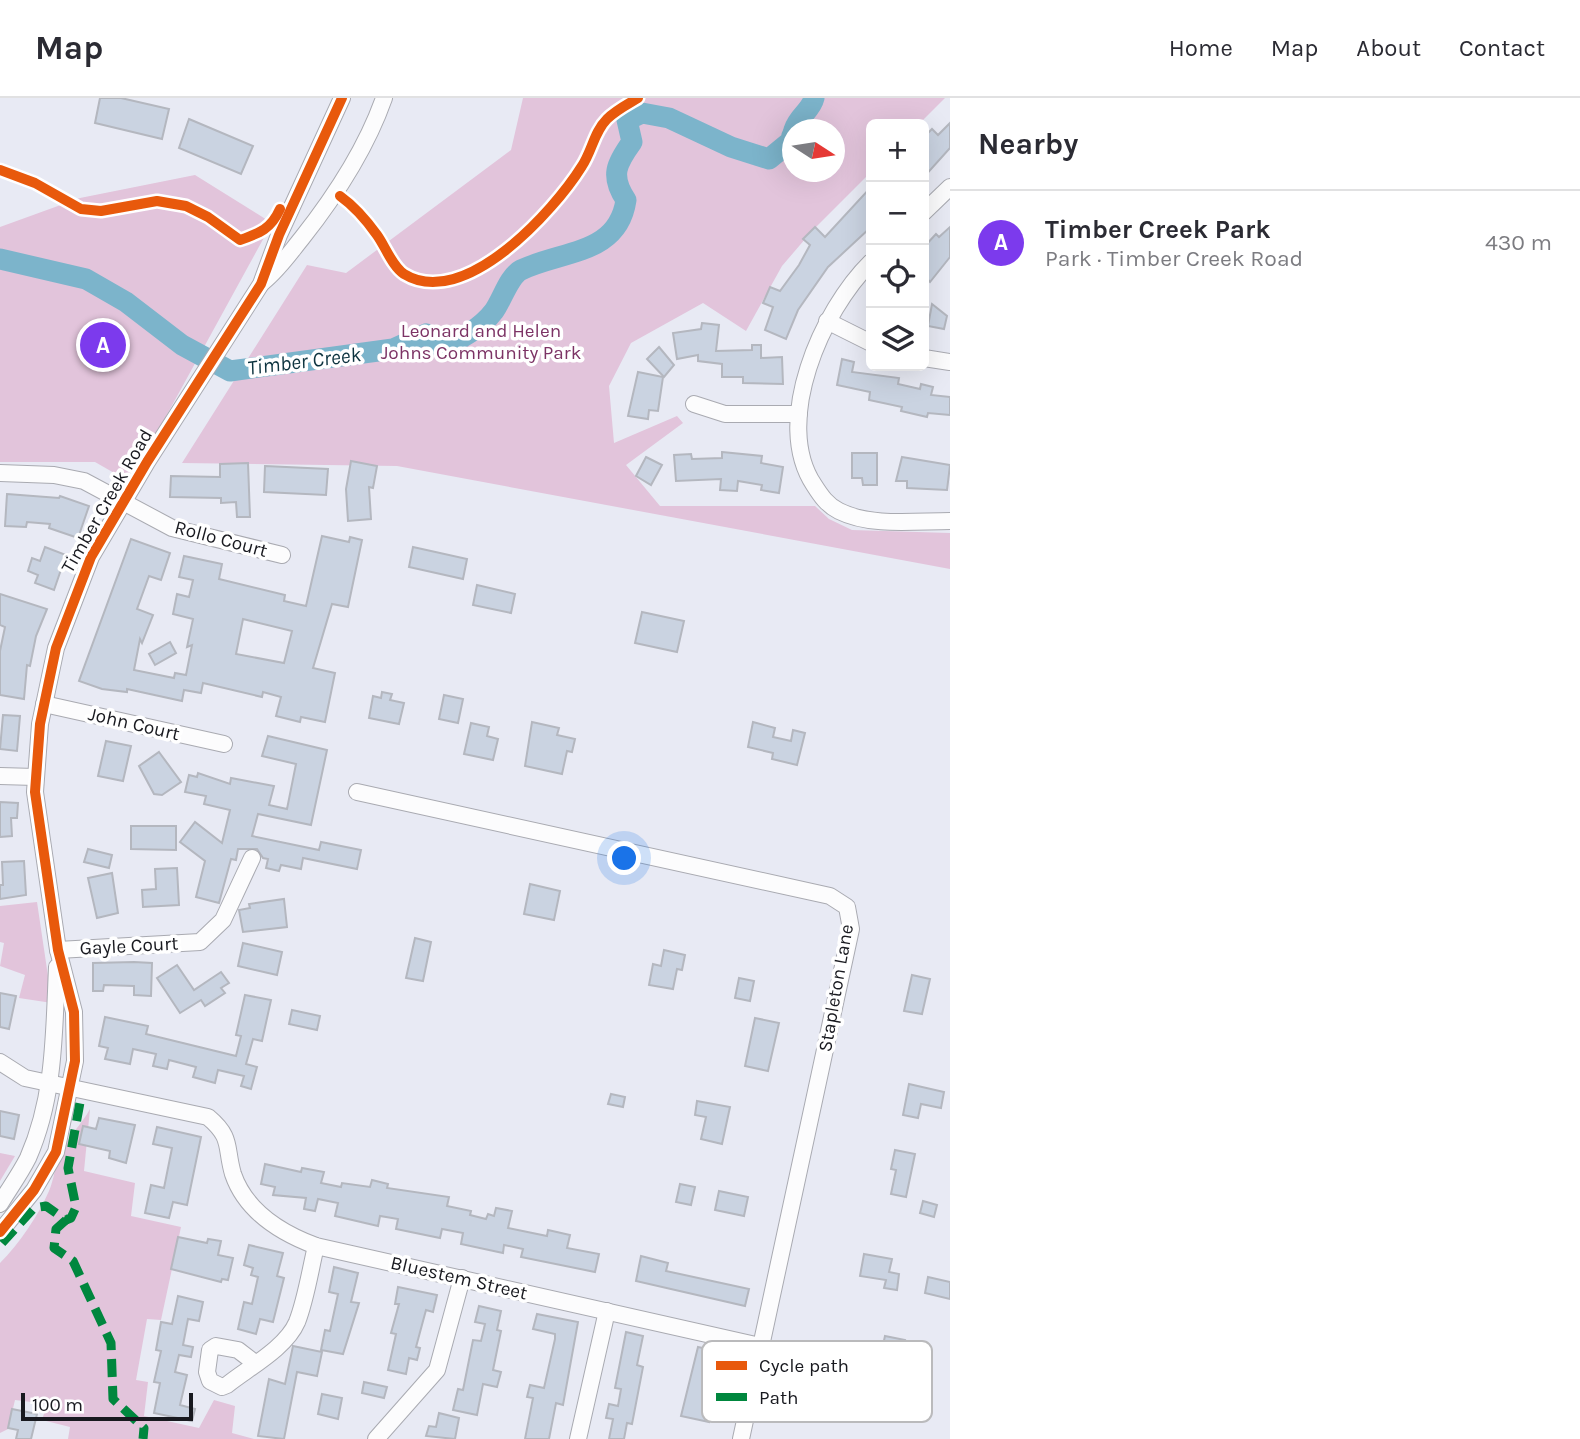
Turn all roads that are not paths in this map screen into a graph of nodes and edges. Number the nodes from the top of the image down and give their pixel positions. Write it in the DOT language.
graph roads {
  1 [pos="342,98"];
  2 [pos="384,98"];
  3 [pos="950,187"];
  4 [pos="929,207"];
  5 [pos="866,269"];
  6 [pos="261,284"];
  7 [pos="827,321"];
  8 [pos="866,340"];
  9 [pos="929,359"];
  10 [pos="950,362"];
  11 [pos="694,404"];
  12 [pos="799,414"];
  13 [pos="0,473"];
  14 [pos="124,501"];
  15 [pos="950,521"];
  16 [pos="282,555"];
  17 [pos="44,704"];
  18 [pos="224,744"];
  19 [pos="0,776"];
  20 [pos="35,777"];
  21 [pos="357,792"];
  22 [pos="252,858"];
  23 [pos="58,950"];
  24 [pos="0,1062"];
  25 [pos="49,1082"];
  26 [pos="69,1086"];
  27 [pos="0,1204"];
  28 [pos="0,1232"];
  29 [pos="316,1247"];
  30 [pos="463,1278"];
  31 [pos="607,1311"];
  32 [pos="738,1341"];
  33 [pos="761,1341"];
  34 [pos="255,1363"];
  35 [pos="376,1439"];
  36 [pos="578,1439"];
  1 -- 6 [label="street, Timber Creek Road"];
  2 -- 6 [label="street, Timber Creek Road"];
  3 -- 4 [label="street"];
  5 -- 7 [label="street"];
  6 -- 14 [label="street, Timber Creek Road"];
  7 -- 8 [label="street"];
  7 -- 12 [label="street"];
  9 -- 10 [label="street"];
  11 -- 12 [label="street"];
  12 -- 15 [label="street"];
  13 -- 14 [label="street, Rollo Court"];
  14 -- 16 [label="street, Rollo Court"];
  14 -- 17 [label="street, Timber Creek Road"];
  17 -- 18 [label="street, John Court"];
  17 -- 20 [label="street, Timber Creek Road"];
  19 -- 20 [label="street"];
  20 -- 23 [label="street, Timber Creek Road"];
  21 -- 33 [label="street, Stapleton Lane"];
  22 -- 23 [label="street, Gayle Court"];
  23 -- 25 [label="street, Timber Creek Road"];
  23 -- 26 [label="street, Timber Creek Road"];
  24 -- 25 [label="street"];
  25 -- 26 [label="street"];
  25 -- 27 [label="street, Timber Creek Road"];
  26 -- 28 [label="street, Timber Creek Road"];
  26 -- 29 [label="street, Bluestem Street"];
  29 -- 30 [label="street, Bluestem Street"];
  29 -- 34 [label="street"];
  30 -- 31 [label="street, Bluestem Street"];
  30 -- 35 [label="street"];
  31 -- 32 [label="street, Bluestem Street"];
  31 -- 36 [label="street"];
}
